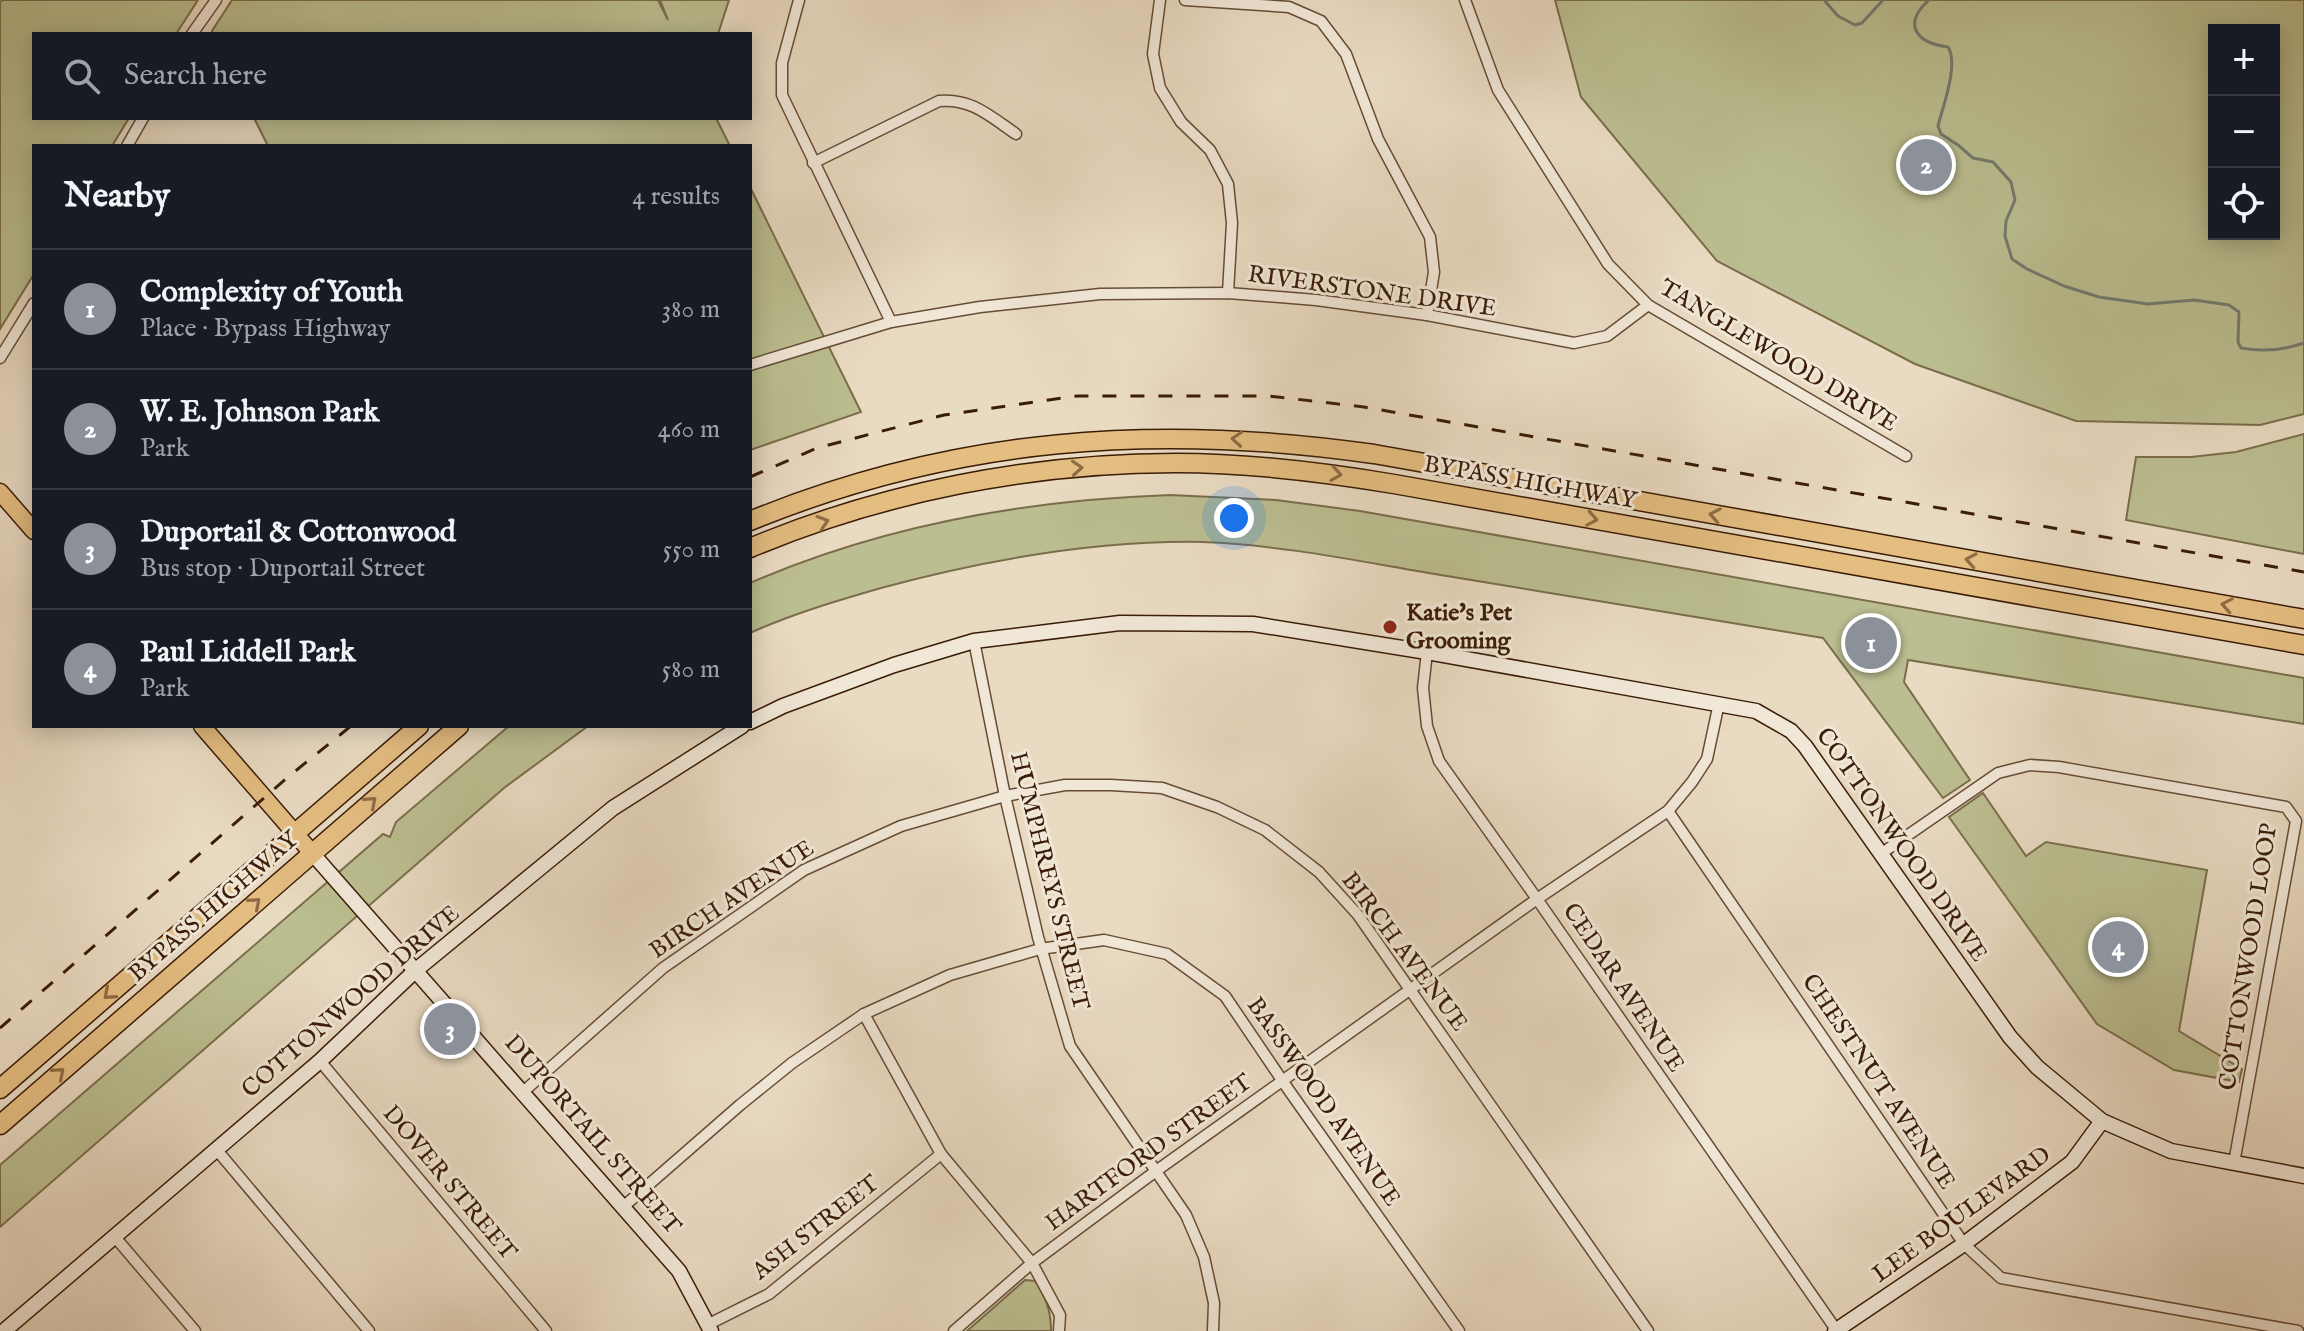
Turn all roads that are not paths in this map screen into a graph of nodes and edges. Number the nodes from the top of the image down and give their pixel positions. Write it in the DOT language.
graph roads {
  1 [pos="216,0"];
  2 [pos="799,0"];
  3 [pos="1160,0"];
  4 [pos="1185,0"];
  5 [pos="1465,0"];
  6 [pos="193,32"];
  7 [pos="142,120"];
  8 [pos="1016,134"];
  9 [pos="128,144"];
  10 [pos="813,163"];
  11 [pos="1228,293"];
  12 [pos="1648,305"];
  13 [pos="32,306"];
  14 [pos="1427,315"];
  15 [pos="891,322"];
  16 [pos="0,358"];
  17 [pos="752,364"];
  18 [pos="1906,456"];
  19 [pos="0,492"];
  20 [pos="752,520"];
  21 [pos="32,529"];
  22 [pos="752,547"];
  23 [pos="2304,619"];
  24 [pos="974,641"];
  25 [pos="2304,645"];
  26 [pos="1427,652"];
  27 [pos="1719,703"];
  28 [pos="752,721"];
  29 [pos="204,728"];
  30 [pos="417,728"];
  31 [pos="457,728"];
  32 [pos="739,728"];
  33 [pos="1005,796"];
  34 [pos="1668,811"];
  35 [pos="295,833"];
  36 [pos="312,853"];
  37 [pos="1882,853"];
  38 [pos="1537,899"];
  39 [pos="1040,949"];
  40 [pos="416,970"];
  41 [pos="1410,990"];
  42 [pos="864,1014"];
  43 [pos="320,1061"];
  44 [pos="1282,1080"];
  45 [pos="0,1089"];
  46 [pos="523,1092"];
  47 [pos="2102,1121"];
  48 [pos="0,1125"];
  49 [pos="216,1149"];
  50 [pos="941,1154"];
  51 [pos="2234,1163"];
  52 [pos="1156,1171"];
  53 [pos="2304,1176"];
  54 [pos="623,1207"];
  55 [pos="115,1237"];
  56 [pos="1964,1244"];
  57 [pos="1032,1263"];
  58 [pos="710,1328"];
  59 [pos="10,1329"];
  60 [pos="195,1331"];
  61 [pos="369,1331"];
  62 [pos="546,1331"];
  63 [pos="954,1331"];
  64 [pos="1059,1331"];
  65 [pos="1213,1331"];
  66 [pos="1459,1331"];
  67 [pos="1648,1331"];
  68 [pos="1836,1331"];
  69 [pos="2298,1331"];
  1 -- 6 [label="street"];
  2 -- 10 [label="street"];
  3 -- 11 [label="street"];
  4 -- 14 [label="street"];
  5 -- 12 [label="street, TANGLEWOOD DRIVE"];
  7 -- 9 [label="street"];
  8 -- 10 [label="street"];
  10 -- 15 [label="street"];
  11 -- 14 [label="street, RIVERSTONE DRIVE"];
  11 -- 15 [label="street, RIVERSTONE DRIVE"];
  12 -- 14 [label="street, RIVERSTONE DRIVE"];
  12 -- 18 [label="street, TANGLEWOOD DRIVE"];
  13 -- 16 [label="street"];
  15 -- 17 [label="street, RIVERSTONE DRIVE"];
  19 -- 21 [label="main road"];
  23 -- 20 [label="highway, BYPASS HIGHWAY, one-way"];
  22 -- 25 [label="highway, BYPASS HIGHWAY, one-way"];
  24 -- 26 [label="street, COTTONWOOD DRIVE"];
  24 -- 28 [label="street, COTTONWOOD DRIVE"];
  24 -- 33 [label="street, HUMPHREYS STREET"];
  26 -- 27 [label="street, COTTONWOOD DRIVE"];
  26 -- 38 [label="street, CEDAR AVENUE"];
  27 -- 34 [label="street, HARTFORD STREET"];
  27 -- 37 [label="street, COTTONWOOD DRIVE"];
  29 -- 35 [label="main road, DUPORTAIL STREET"];
  30 -- 35 [label="highway, BYPASS HIGHWAY"];
  36 -- 31 [label="highway, BYPASS HIGHWAY, one-way"];
  32 -- 40 [label="street, COTTONWOOD DRIVE"];
  33 -- 39 [label="street, HUMPHREYS STREET"];
  33 -- 41 [label="street, BIRCH AVENUE"];
  33 -- 46 [label="street, BIRCH AVENUE"];
  34 -- 38 [label="street, HARTFORD STREET"];
  34 -- 56 [label="street, CHESTNUT AVENUE"];
  35 -- 36 [label="main road, DUPORTAIL STREET"];
  35 -- 45 [label="highway, BYPASS HIGHWAY, one-way"];
  36 -- 40 [label="street, DUPORTAIL STREET"];
  48 -- 36 [label="highway, BYPASS HIGHWAY, one-way"];
  37 -- 47 [label="street, COTTONWOOD DRIVE"];
  37 -- 51 [label="street, COTTONWOOD LOOP"];
  38 -- 41 [label="street, HARTFORD STREET"];
  38 -- 68 [label="street, CEDAR AVENUE"];
  39 -- 42 [label="street, BASSWOOD AVENUE"];
  39 -- 44 [label="street, BASSWOOD AVENUE"];
  39 -- 52 [label="street, HUMPHREYS STREET"];
  40 -- 43 [label="street, COTTONWOOD DRIVE"];
  40 -- 46 [label="street, DUPORTAIL STREET"];
  41 -- 44 [label="street, HARTFORD STREET"];
  41 -- 67 [label="street, BIRCH AVENUE"];
  42 -- 50 [label="street"];
  42 -- 54 [label="street, BASSWOOD AVENUE"];
  43 -- 49 [label="street, COTTONWOOD DRIVE"];
  43 -- 62 [label="street, DOVER STREET"];
  44 -- 52 [label="street, HARTFORD STREET"];
  44 -- 66 [label="street, BASSWOOD AVENUE"];
  46 -- 54 [label="street, DUPORTAIL STREET"];
  47 -- 51 [label="street, COTTONWOOD DRIVE"];
  47 -- 56 [label="street, LEE BOULEVARD"];
  49 -- 55 [label="street, COTTONWOOD DRIVE"];
  49 -- 61 [label="street"];
  50 -- 57 [label="street"];
  50 -- 58 [label="street, ASH STREET"];
  51 -- 53 [label="street, COTTONWOOD DRIVE"];
  52 -- 57 [label="street, HARTFORD STREET"];
  52 -- 65 [label="street, HUMPHREYS STREET"];
  54 -- 58 [label="street, DUPORTAIL STREET"];
  55 -- 59 [label="street, COTTONWOOD DRIVE"];
  55 -- 60 [label="street"];
  56 -- 68 [label="street, LEE BOULEVARD"];
  56 -- 69 [label="street, CHESTNUT AVENUE"];
  57 -- 63 [label="street, HARTFORD STREET"];
  57 -- 64 [label="street"];
}
